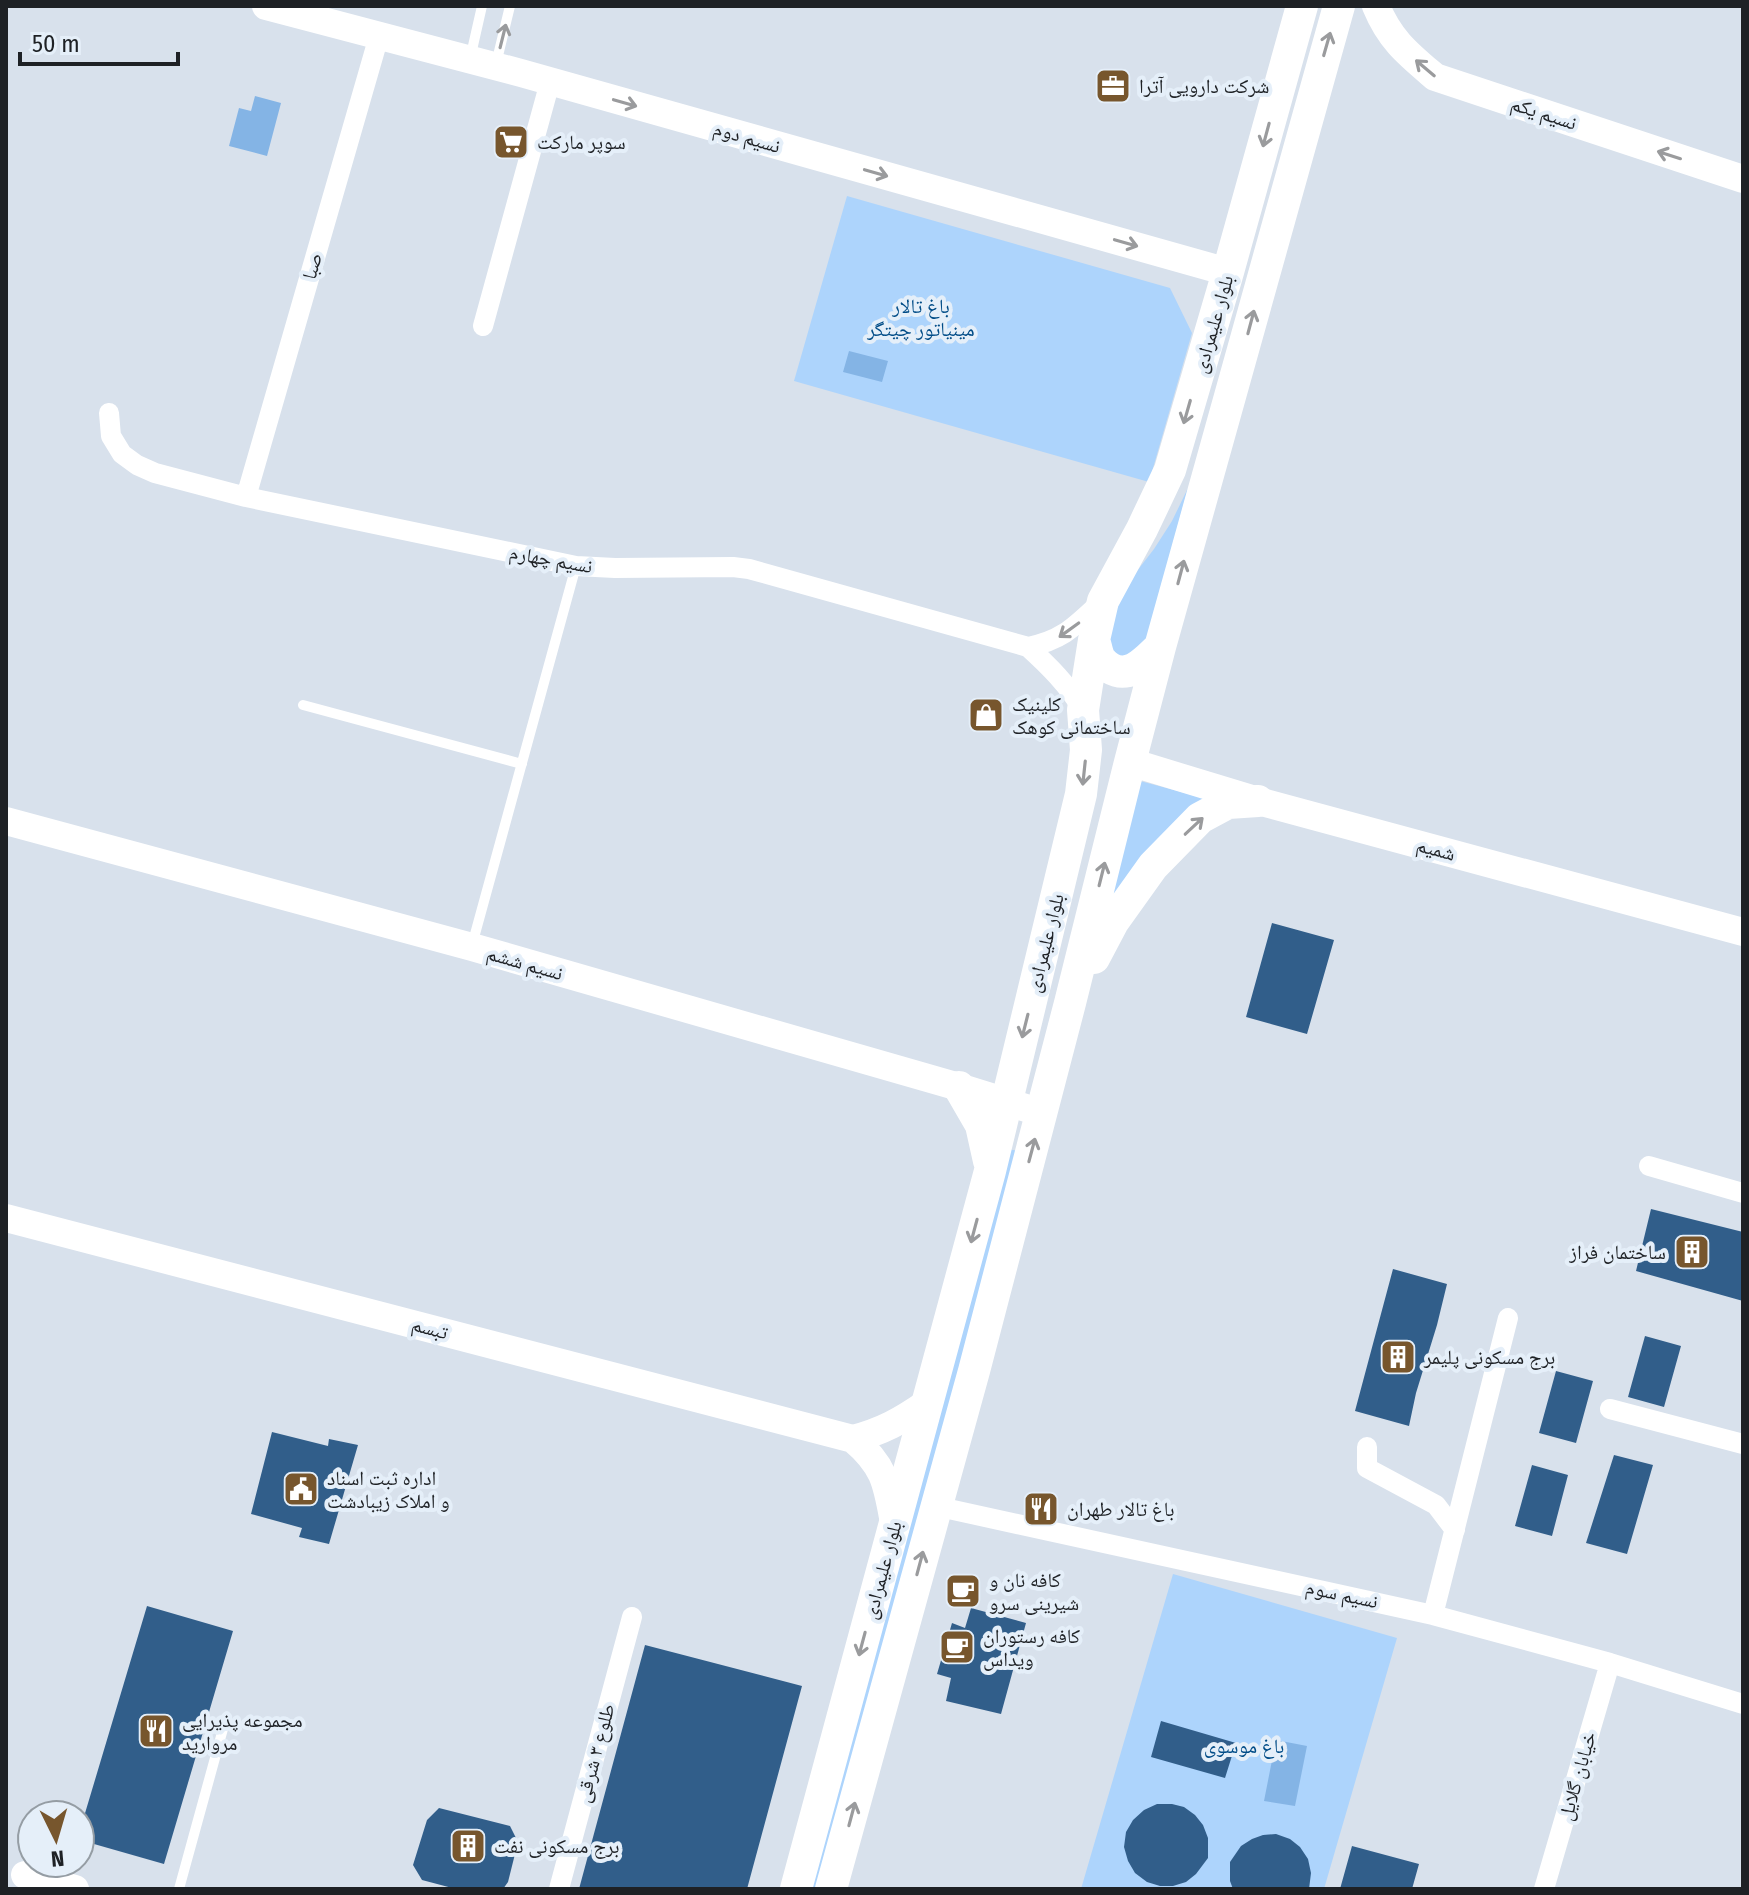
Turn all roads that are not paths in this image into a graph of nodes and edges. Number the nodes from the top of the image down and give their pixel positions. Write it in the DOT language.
graph roads {
  1 [pos="266,6"];
  2 [pos="482,6"];
  3 [pos="510,6"];
  4 [pos="1302,6"];
  5 [pos="1339,6"];
  6 [pos="1376,6"];
  7 [pos="379,36"];
  8 [pos="482,63"];
  9 [pos="550,82"];
  10 [pos="1743,179"];
  11 [pos="1228,272"];
  12 [pos="483,326"];
  13 [pos="109,413"];
  14 [pos="246,497"];
  15 [pos="576,566"];
  16 [pos="1103,601"];
  17 [pos="1094,640"];
  18 [pos="1028,647"];
  19 [pos="1160,647"];
  20 [pos="303,705"];
  21 [pos="1083,710"];
  22 [pos="1130,762"];
  23 [pos="522,764"];
  24 [pos="1258,801"];
  25 [pos="6,821"];
  26 [pos="1743,932"];
  27 [pos="472,947"];
  28 [pos="1070,1003"];
  29 [pos="959,1087"];
  30 [pos="1007,1101"];
  31 [pos="1042,1113"];
  32 [pos="1649,1166"];
  33 [pos="990,1171"];
  34 [pos="1743,1193"];
  35 [pos="6,1218"];
  36 [pos="1508,1318"];
  37 [pos="927,1403"];
  38 [pos="1610,1409"];
  39 [pos="853,1439"];
  40 [pos="1743,1444"];
  41 [pos="1367,1447"];
  42 [pos="935,1506"];
  43 [pos="894,1523"];
  44 [pos="1455,1530"];
  45 [pos="1433,1615"];
  46 [pos="632,1617"];
  47 [pos="1610,1663"];
  48 [pos="1743,1704"];
  49 [pos="226,1718"];
  50 [pos="39,1879"];
  51 [pos="75,1889"];
  52 [pos="179,1889"];
  53 [pos="559,1889"];
  54 [pos="796,1889"];
  55 [pos="831,1889"];
  56 [pos="1544,1889"];
  1 -- 7 [label="street, نسیم دوم"];
  2 -- 8 [label="lane"];
  8 -- 3 [label="lane, one-way"];
  4 -- 11 [label="main road, بلوار علیمرادی, one-way"];
  19 -- 5 [label="main road, بلوار علیمرادی, one-way"];
  10 -- 6 [label="street, نسیم یکم, one-way"];
  7 -- 8 [label="street, نسیم دوم"];
  7 -- 14 [label="street, صبا"];
  8 -- 9 [label="street, نسیم دوم"];
  9 -- 11 [label="street, نسیم دوم, one-way"];
  9 -- 12 [label="street"];
  11 -- 16 [label="main road, بلوار علیمرادی, one-way"];
  13 -- 14 [label="street, نسیم چهارم"];
  14 -- 15 [label="street, نسیم چهارم"];
  15 -- 18 [label="street, نسیم چهارم"];
  15 -- 23 [label="lane"];
  16 -- 17 [label="main road, بلوار علیمرادی"];
  16 -- 18 [label="street, one-way"];
  17 -- 19 [label="main road"];
  17 -- 21 [label="main road, بلوار علیمرادی"];
  18 -- 21 [label="street, نسیم چهارم"];
  19 -- 22 [label="main road, بلوار علیمرادی"];
  20 -- 23 [label="lane"];
  21 -- 30 [label="main road, بلوار علیمرادی, one-way"];
  22 -- 24 [label="street, شمیم"];
  28 -- 22 [label="main road, بلوار علیمرادی, one-way"];
  23 -- 27 [label="lane"];
  24 -- 26 [label="street, شمیم"];
  28 -- 24 [label="main road, one-way"];
  25 -- 27 [label="street, نسیم ششم"];
  27 -- 29 [label="street, نسیم ششم"];
  28 -- 31 [label="main road, بلوار علیمرادی"];
  29 -- 30 [label="street, نسیم ششم"];
  29 -- 33 [label="main road"];
  30 -- 31 [label="street, نسیم ششم"];
  30 -- 33 [label="main road, بلوار علیمرادی"];
  42 -- 31 [label="main road, بلوار علیمرادی, one-way"];
  32 -- 34 [label="street"];
  33 -- 37 [label="main road, بلوار علیمرادی, one-way"];
  35 -- 39 [label="street, تبسم"];
  36 -- 44 [label="street"];
  37 -- 39 [label="street"];
  37 -- 43 [label="main road, بلوار علیمرادی"];
  38 -- 40 [label="street"];
  39 -- 43 [label="street"];
  41 -- 44 [label="street"];
  42 -- 45 [label="street, نسیم سوم"];
  55 -- 42 [label="main road, بلوار علیمرادی, one-way"];
  43 -- 54 [label="main road, بلوار علیمرادی, one-way"];
  44 -- 45 [label="street"];
  45 -- 47 [label="street, نسیم سوم"];
  46 -- 53 [label="street, طلوع ۳ شرقی"];
  47 -- 48 [label="street, نسیم سوم"];
  47 -- 56 [label="street, خیابان گلایل"];
  49 -- 52 [label="lane"];
  50 -- 51 [label="street"];
}
